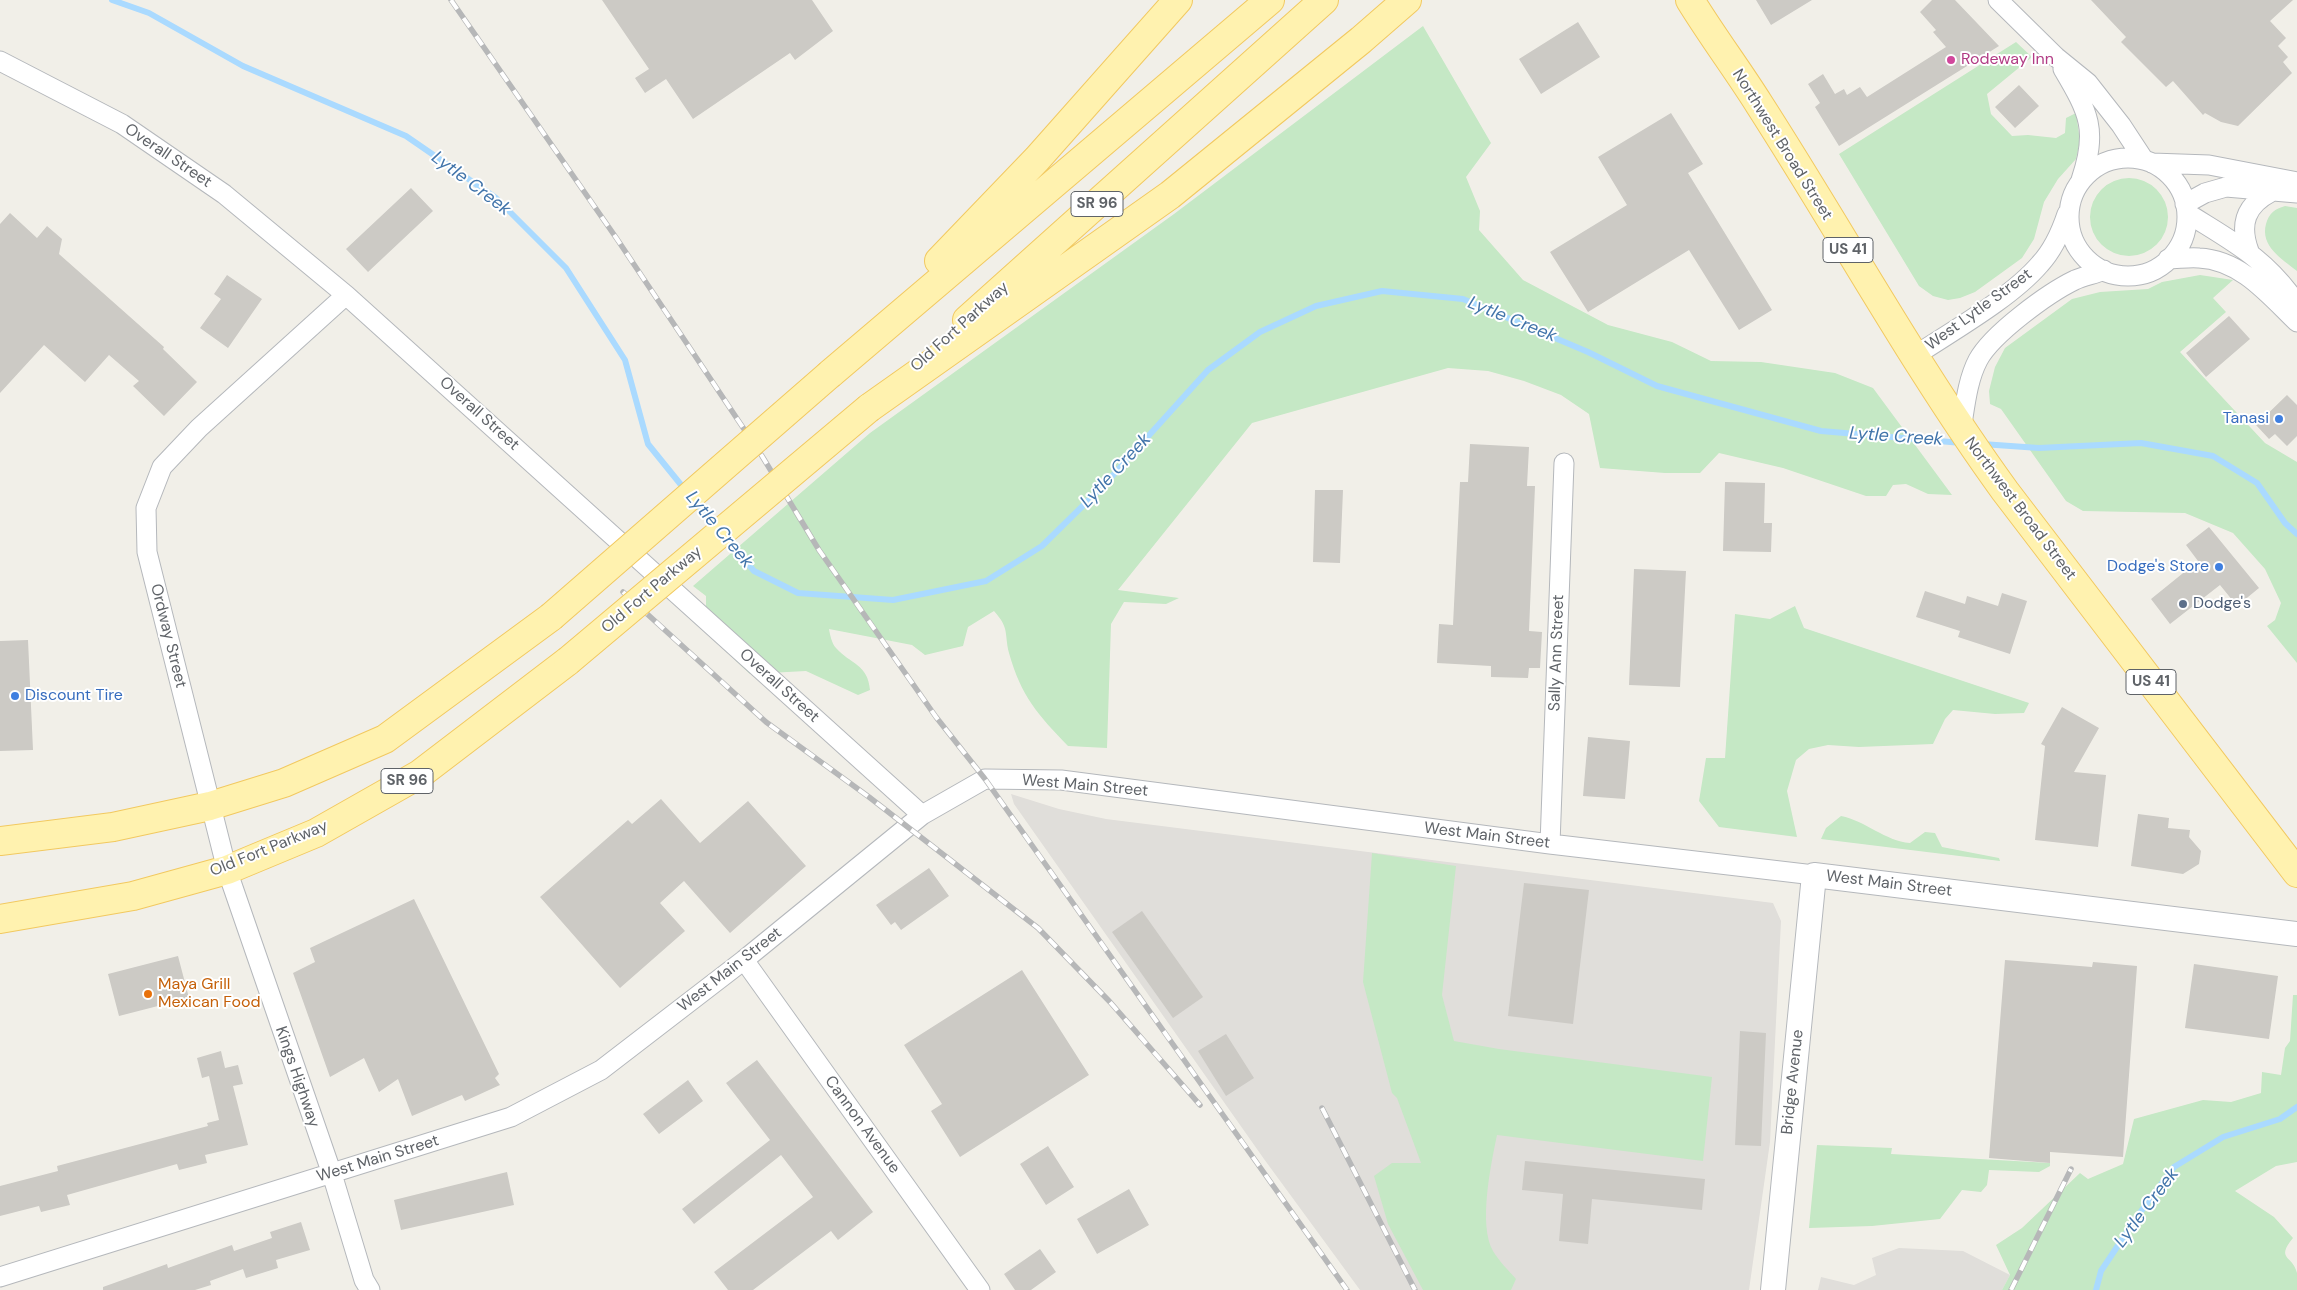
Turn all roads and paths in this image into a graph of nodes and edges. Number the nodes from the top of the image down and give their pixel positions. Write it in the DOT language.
graph roads {
  1 [pos="1178,0"];
  2 [pos="1270,0"];
  3 [pos="1324,0"];
  4 [pos="1408,0"];
  5 [pos="1690,0"];
  6 [pos="1998,0"];
  7 [pos="2056,57"];
  8 [pos="0,61"];
  9 [pos="2148,161"];
  10 [pos="2081,180"];
  11 [pos="2297,182"];
  12 [pos="2271,192"];
  13 [pos="2297,193"];
  14 [pos="2069,208"];
  15 [pos="2186,208"];
  16 [pos="2249,251"];
  17 [pos="2168,260"];
  18 [pos="2104,270"];
  19 [pos="346,295"];
  20 [pos="2297,304"];
  21 [pos="2297,322"];
  22 [pos="1913,357"];
  23 [pos="830,374"];
  24 [pos="869,408"];
  25 [pos="1961,430"];
  26 [pos="1564,463"];
  27 [pos="210,806"];
  28 [pos="922,815"];
  29 [pos="0,841"];
  30 [pos="1550,844"];
  31 [pos="227,870"];
  32 [pos="2297,873"];
  33 [pos="1814,875"];
  34 [pos="0,919"];
  35 [pos="2297,934"];
  36 [pos="744,960"];
  37 [pos="332,1174"];
  38 [pos="0,1277"];
  39 [pos="370,1290"];
  40 [pos="980,1290"];
  41 [pos="1773,1290"];
  1 -- 23 [label="main road"];
  2 -- 23 [label="main road, SR 96"];
  3 -- 24 [label="main road, Old Fort Parkway / SR 96"];
  4 -- 24 [label="main road"];
  5 -- 22 [label="main road, Northwest Broad Street / US 41"];
  6 -- 7 [label="street"];
  7 -- 9 [label="street"];
  7 -- 10 [label="street"];
  8 -- 19 [label="street, Overall Street"];
  9 -- 10 [label="street, West Lytle Street"];
  9 -- 11 [label="street, West Lytle Street"];
  9 -- 15 [label="street"];
  10 -- 14 [label="street, West Lytle Street"];
  12 -- 13 [label="street"];
  12 -- 15 [label="street"];
  12 -- 16 [label="street"];
  14 -- 18 [label="street, West Lytle Street"];
  14 -- 22 [label="street, West Lytle Street"];
  15 -- 16 [label="street"];
  15 -- 17 [label="street, West Lytle Street"];
  16 -- 20 [label="street"];
  17 -- 18 [label="street, West Lytle Street"];
  17 -- 21 [label="street"];
  18 -- 25 [label="street, West Lytle Street"];
  19 -- 27 [label="street, Ordway Street"];
  19 -- 28 [label="street, Overall Street"];
  22 -- 25 [label="main road, Northwest Broad Street / US 41"];
  23 -- 27 [label="main road, SR 96, bridge"];
  24 -- 31 [label="main road, Old Fort Parkway / SR 96, bridge"];
  25 -- 32 [label="main road, Northwest Broad Street / US 41"];
  26 -- 30 [label="street, Sally Ann Street"];
  27 -- 29 [label="main road, SR 96"];
  27 -- 31 [label="street, Kings Highway"];
  28 -- 30 [label="street, West Main Street"];
  28 -- 36 [label="street, West Main Street"];
  30 -- 33 [label="street, West Main Street"];
  31 -- 34 [label="main road, Old Fort Parkway / SR 96"];
  31 -- 37 [label="street, Kings Highway"];
  33 -- 35 [label="street, West Main Street"];
  33 -- 41 [label="street, Bridge Avenue"];
  36 -- 37 [label="street, West Main Street"];
  36 -- 40 [label="street, Cannon Avenue"];
  37 -- 38 [label="street, West Main Street"];
  37 -- 39 [label="street, Kings Highway"];
}
